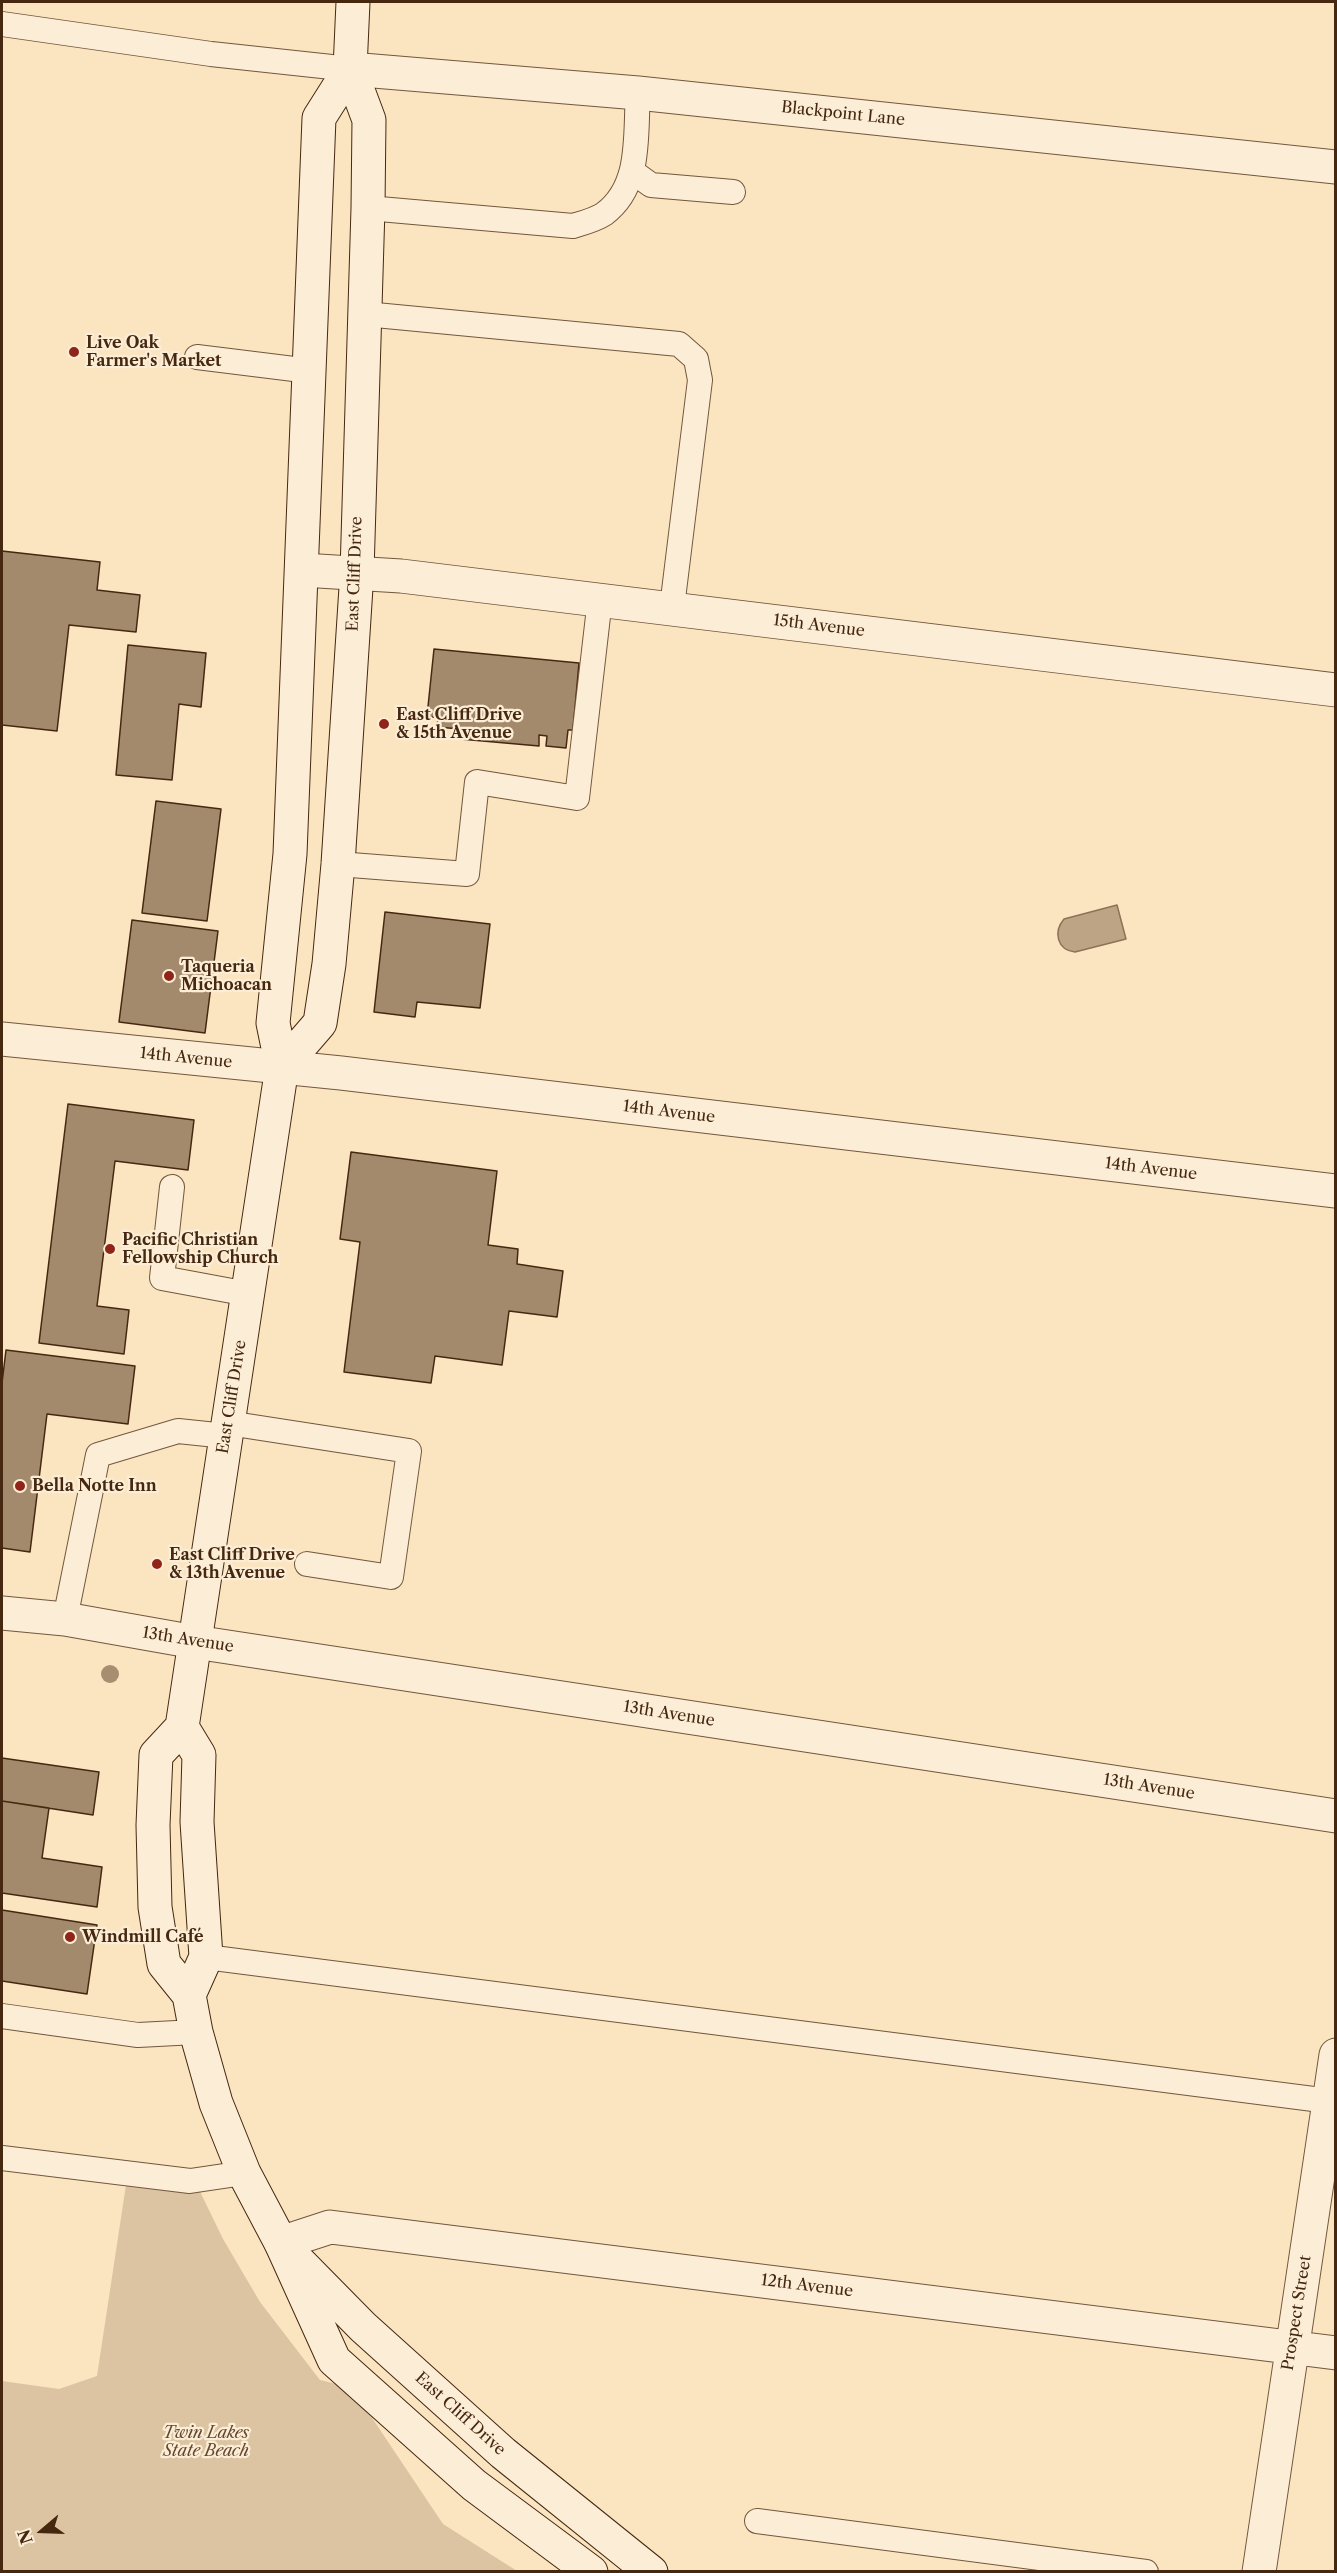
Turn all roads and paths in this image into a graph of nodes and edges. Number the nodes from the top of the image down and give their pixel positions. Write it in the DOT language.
graph roads {
  1 [pos="353,2"];
  2 [pos="2,24"];
  3 [pos="350,69"];
  4 [pos="638,93"];
  5 [pos="1335,167"];
  6 [pos="629,182"];
  7 [pos="733,192"];
  8 [pos="368,208"];
  9 [pos="365,314"];
  10 [pos="197,357"];
  11 [pos="310,371"];
  12 [pos="302,570"];
  13 [pos="357,572"];
  14 [pos="600,599"];
  15 [pos="672,608"];
  16 [pos="1335,690"];
  17 [pos="338,864"];
  18 [pos="2,1039"];
  19 [pos="282,1067"];
  20 [pos="172,1187"];
  21 [pos="1335,1191"];
  22 [pos="248,1294"];
  23 [pos="227,1430"];
  24 [pos="307,1564"];
  25 [pos="2,1613"];
  26 [pos="65,1619"];
  27 [pos="195,1642"];
  28 [pos="182,1727"];
  29 [pos="1335,1816"];
  30 [pos="206,1957"];
  31 [pos="189,1995"];
  32 [pos="2,2016"];
  33 [pos="196,2032"];
  34 [pos="1335,2055"];
  35 [pos="1329,2101"];
  36 [pos="2,2158"];
  37 [pos="244,2173"];
  38 [pos="281,2243"];
  39 [pos="1293,2347"];
  40 [pos="1335,2353"];
  41 [pos="757,2521"];
  42 [pos="591,2571"];
  43 [pos="651,2571"];
  44 [pos="1146,2571"];
  45 [pos="1259,2571"];
  1 -- 3 [label="street, East Cliff Drive"];
  2 -- 3 [label="lane"];
  3 -- 4 [label="street, Blackpoint Lane"];
  3 -- 8 [label="street, East Cliff Drive"];
  3 -- 11 [label="street, East Cliff Drive"];
  4 -- 5 [label="street, Blackpoint Lane"];
  4 -- 6 [label="lane"];
  6 -- 7 [label="lane"];
  6 -- 8 [label="lane"];
  8 -- 9 [label="street, East Cliff Drive"];
  9 -- 13 [label="street, East Cliff Drive"];
  9 -- 15 [label="lane"];
  10 -- 11 [label="lane"];
  11 -- 12 [label="street, East Cliff Drive"];
  12 -- 13 [label="street, 15th Avenue"];
  12 -- 19 [label="street, East Cliff Drive"];
  13 -- 14 [label="street, 15th Avenue"];
  13 -- 17 [label="street, East Cliff Drive"];
  14 -- 15 [label="street, 15th Avenue"];
  14 -- 17 [label="lane"];
  15 -- 16 [label="street, 15th Avenue"];
  17 -- 19 [label="street, East Cliff Drive"];
  18 -- 19 [label="street, 14th Avenue"];
  19 -- 21 [label="street, 14th Avenue"];
  19 -- 22 [label="street, East Cliff Drive"];
  20 -- 22 [label="lane"];
  22 -- 23 [label="street, East Cliff Drive"];
  23 -- 24 [label="lane"];
  23 -- 26 [label="lane"];
  23 -- 27 [label="street, East Cliff Drive"];
  25 -- 26 [label="street, 13th Avenue"];
  26 -- 27 [label="street, 13th Avenue"];
  27 -- 28 [label="street, East Cliff Drive"];
  27 -- 29 [label="street, 13th Avenue"];
  28 -- 30 [label="street"];
  28 -- 31 [label="street, East Cliff Drive"];
  30 -- 31 [label="street"];
  30 -- 35 [label="lane"];
  31 -- 33 [label="street, East Cliff Drive"];
  32 -- 33 [label="lane"];
  33 -- 37 [label="street, East Cliff Drive"];
  34 -- 35 [label="street, Prospect Street"];
  35 -- 39 [label="street, Prospect Street"];
  36 -- 37 [label="lane"];
  37 -- 38 [label="street, East Cliff Drive"];
  38 -- 39 [label="street, 12th Avenue"];
  38 -- 42 [label="street, East Cliff Drive"];
  38 -- 43 [label="street, East Cliff Drive"];
  39 -- 40 [label="street, 12th Avenue"];
  39 -- 45 [label="street, Prospect Street"];
  41 -- 44 [label="lane"];
}
